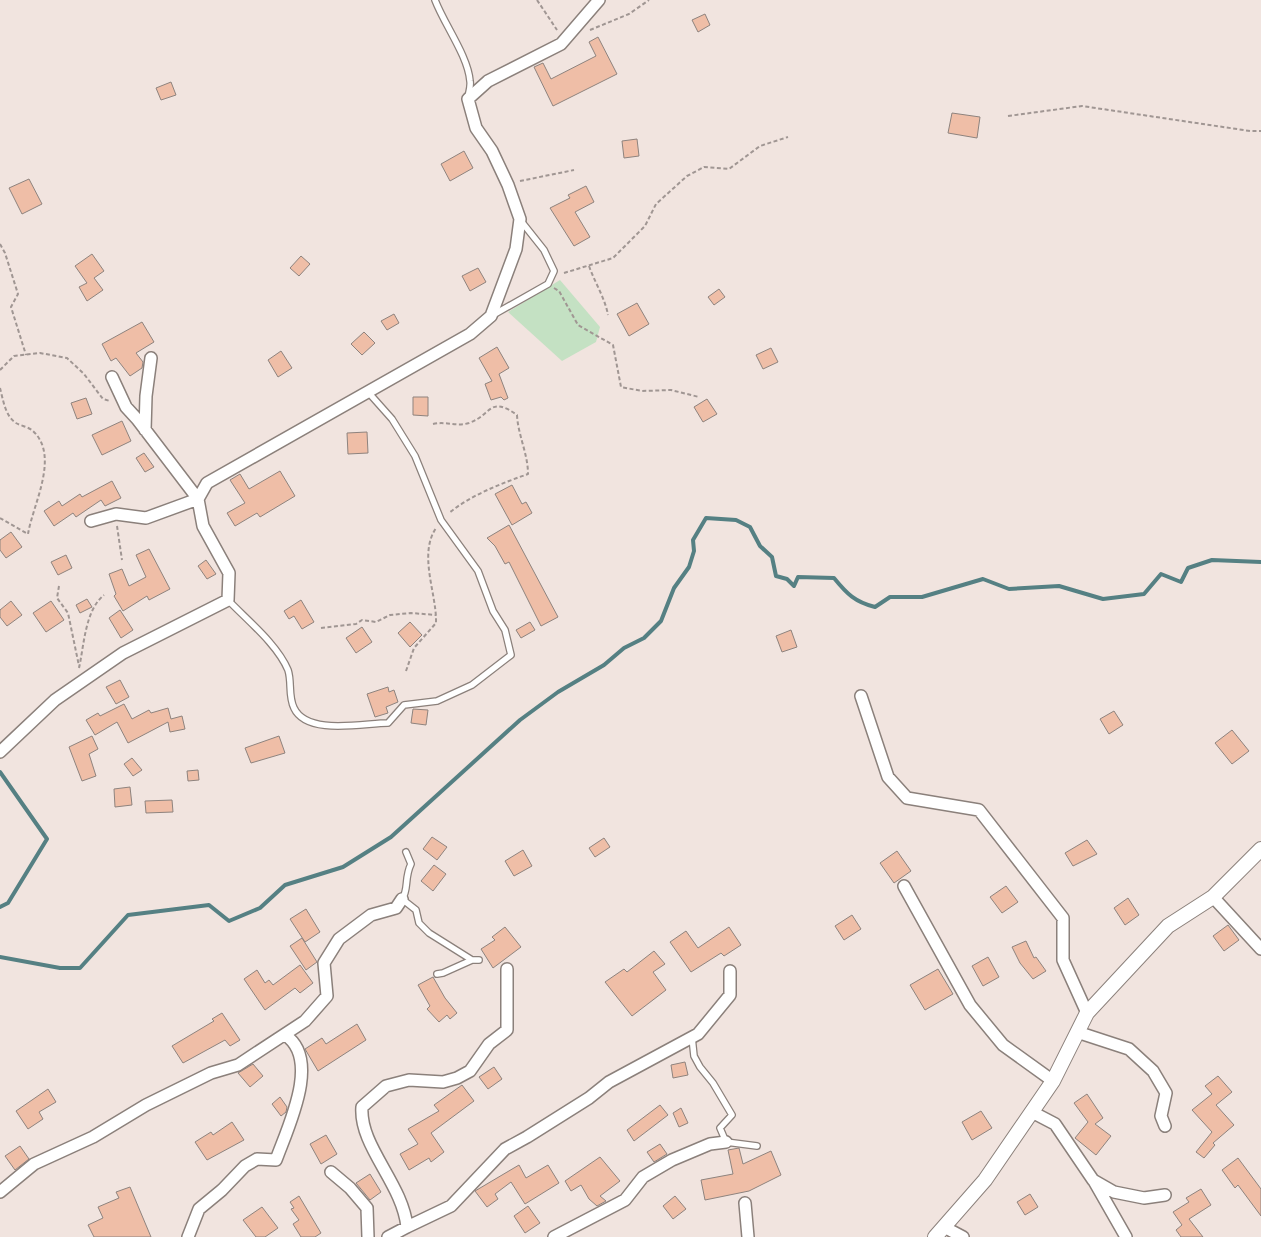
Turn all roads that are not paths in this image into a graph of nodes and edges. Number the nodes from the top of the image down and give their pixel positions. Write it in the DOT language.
graph roads {
  1 [pos="435,0"];
  2 [pos="599,0"];
  3 [pos="468,99"];
  4 [pos="520,219"];
  5 [pos="491,316"];
  6 [pos="151,358"];
  7 [pos="112,377"];
  8 [pos="368,392"];
  9 [pos="145,430"];
  10 [pos="198,499"];
  11 [pos="91,521"];
  12 [pos="228,600"];
  13 [pos="861,696"];
  14 [pos="0,752"];
  15 [pos="1261,849"];
  16 [pos="406,852"];
  17 [pos="904,886"];
  18 [pos="1213,897"];
  19 [pos="402,899"];
  20 [pos="1261,950"];
  21 [pos="507,969"];
  22 [pos="730,971"];
  23 [pos="437,974"];
  24 [pos="1087,1013"];
  25 [pos="1077,1032"];
  26 [pos="285,1035"];
  27 [pos="692,1036"];
  28 [pos="1054,1081"];
  29 [pos="1032,1112"];
  30 [pos="1165,1126"];
  31 [pos="726,1142"];
  32 [pos="757,1146"];
  33 [pos="331,1172"];
  34 [pos="1093,1180"];
  35 [pos="0,1192"];
  36 [pos="1165,1195"];
  37 [pos="745,1203"];
  38 [pos="406,1227"];
  39 [pos="939,1232"];
  40 [pos="188,1237"];
  41 [pos="368,1237"];
  42 [pos="388,1237"];
  43 [pos="554,1237"];
  44 [pos="748,1237"];
  45 [pos="963,1237"];
  46 [pos="1126,1237"];
  1 -- 3 [label="lane"];
  2 -- 3 [label="street"];
  3 -- 4 [label="street"];
  4 -- 5 [label="street"];
  4 -- 5 [label="lane"];
  5 -- 8 [label="street"];
  6 -- 9 [label="street"];
  7 -- 9 [label="street"];
  8 -- 10 [label="street"];
  8 -- 12 [label="lane"];
  9 -- 10 [label="street"];
  10 -- 11 [label="street"];
  10 -- 12 [label="street"];
  12 -- 14 [label="street"];
  13 -- 24 [label="street"];
  15 -- 18 [label="street"];
  16 -- 19 [label="lane"];
  17 -- 28 [label="street"];
  18 -- 20 [label="street"];
  18 -- 24 [label="street"];
  19 -- 23 [label="lane"];
  19 -- 26 [label="street"];
  21 -- 38 [label="street"];
  22 -- 27 [label="street"];
  24 -- 25 [label="street"];
  25 -- 28 [label="street"];
  25 -- 30 [label="street"];
  26 -- 35 [label="street"];
  26 -- 40 [label="street"];
  27 -- 31 [label="lane"];
  27 -- 38 [label="street"];
  28 -- 29 [label="street"];
  29 -- 34 [label="street"];
  29 -- 39 [label="street"];
  31 -- 32 [label="lane"];
  31 -- 43 [label="street"];
  33 -- 41 [label="street"];
  34 -- 36 [label="street"];
  34 -- 46 [label="street"];
  37 -- 44 [label="street"];
  38 -- 42 [label="street"];
  39 -- 45 [label="street"];
}
